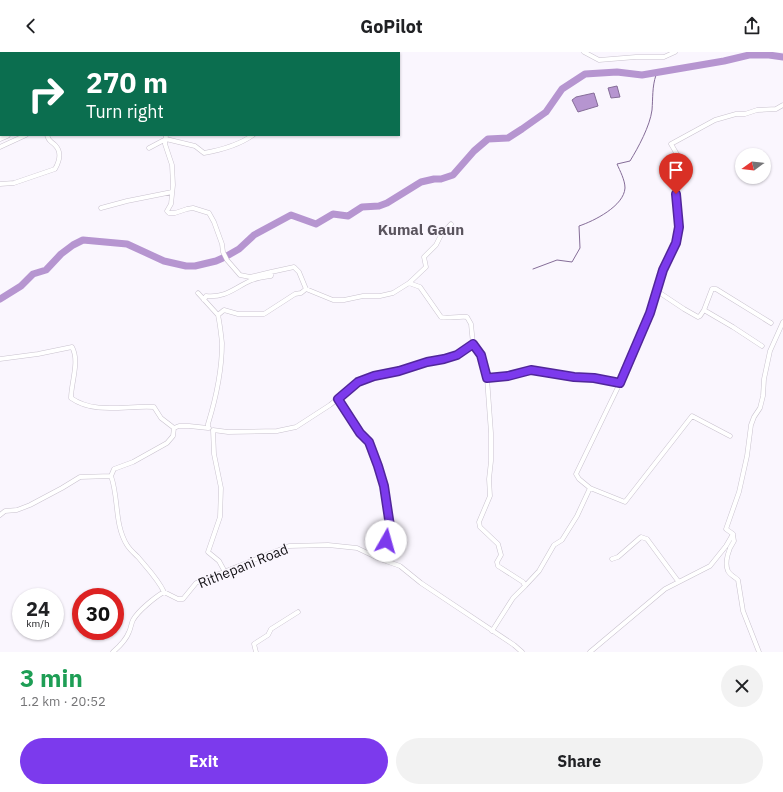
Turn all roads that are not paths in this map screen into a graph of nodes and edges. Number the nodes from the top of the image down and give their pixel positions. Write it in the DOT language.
graph roads {
  1 [pos="584,52"];
  2 [pos="675,52"];
  3 [pos="783,106"];
  4 [pos="24,136"];
  5 [pos="47,136"];
  6 [pos="251,136"];
  7 [pos="166,137"];
  8 [pos="0,147"];
  9 [pos="148,148"];
  10 [pos="0,184"];
  11 [pos="172,192"];
  12 [pos="101,208"];
  13 [pos="451,224"];
  14 [pos="271,272"];
  15 [pos="410,283"];
  16 [pos="306,289"];
  17 [pos="198,293"];
  18 [pos="656,293"];
  19 [pos="204,300"];
  20 [pos="704,310"];
  21 [pos="218,315"];
  22 [pos="783,322"];
  23 [pos="771,323"];
  24 [pos="473,344"];
  25 [pos="762,346"];
  26 [pos="0,359"];
  27 [pos="487,378"];
  28 [pos="620,383"];
  29 [pos="338,399"];
  30 [pos="174,428"];
  31 [pos="208,428"];
  32 [pos="213,430"];
  33 [pos="730,436"];
  34 [pos="111,476"];
  35 [pos="590,488"];
  36 [pos="0,515"];
  37 [pos="733,534"];
  38 [pos="380,559"];
  39 [pos="612,559"];
  40 [pos="224,572"];
  41 [pos="678,581"];
  42 [pos="525,586"];
  43 [pos="164,592"];
  44 [pos="298,612"];
  45 [pos="492,630"];
  46 [pos="113,652"];
  47 [pos="256,652"];
  48 [pos="522,652"];
  49 [pos="590,652"];
  50 [pos="760,652"];
  1 -- 2 [label="street"];
  3 -- 18 [label="street"];
  4 -- 8 [label="street"];
  5 -- 10 [label="street"];
  6 -- 7 [label="street"];
  7 -- 9 [label="street"];
  7 -- 11 [label="street"];
  11 -- 12 [label="street"];
  11 -- 14 [label="street"];
  13 -- 15 [label="street"];
  14 -- 16 [label="street"];
  14 -- 19 [label="street"];
  15 -- 16 [label="street"];
  15 -- 24 [label="street"];
  16 -- 21 [label="street"];
  17 -- 19 [label="street"];
  18 -- 20 [label="street"];
  18 -- 28 [label="street"];
  19 -- 21 [label="street"];
  20 -- 23 [label="street"];
  20 -- 25 [label="street"];
  21 -- 31 [label="street"];
  22 -- 37 [label="street"];
  24 -- 27 [label="street"];
  24 -- 29 [label="street"];
  26 -- 30 [label="street"];
  27 -- 28 [label="street"];
  27 -- 42 [label="street"];
  28 -- 35 [label="street"];
  29 -- 32 [label="street"];
  29 -- 38 [label="street"];
  30 -- 31 [label="street"];
  30 -- 34 [label="street"];
  31 -- 32 [label="street"];
  32 -- 40 [label="street"];
  33 -- 35 [label="street"];
  34 -- 36 [label="street"];
  34 -- 43 [label="street"];
  35 -- 42 [label="street"];
  37 -- 41 [label="street"];
  37 -- 50 [label="street"];
  38 -- 40 [label="street, Rithepani Road"];
  38 -- 45 [label="street, Rithepani Road"];
  39 -- 41 [label="street"];
  40 -- 43 [label="street, Rithepani Road"];
  41 -- 49 [label="street"];
  42 -- 45 [label="street"];
  43 -- 46 [label="street"];
  44 -- 47 [label="street"];
  45 -- 48 [label="street, Rithepani Road"];
}
